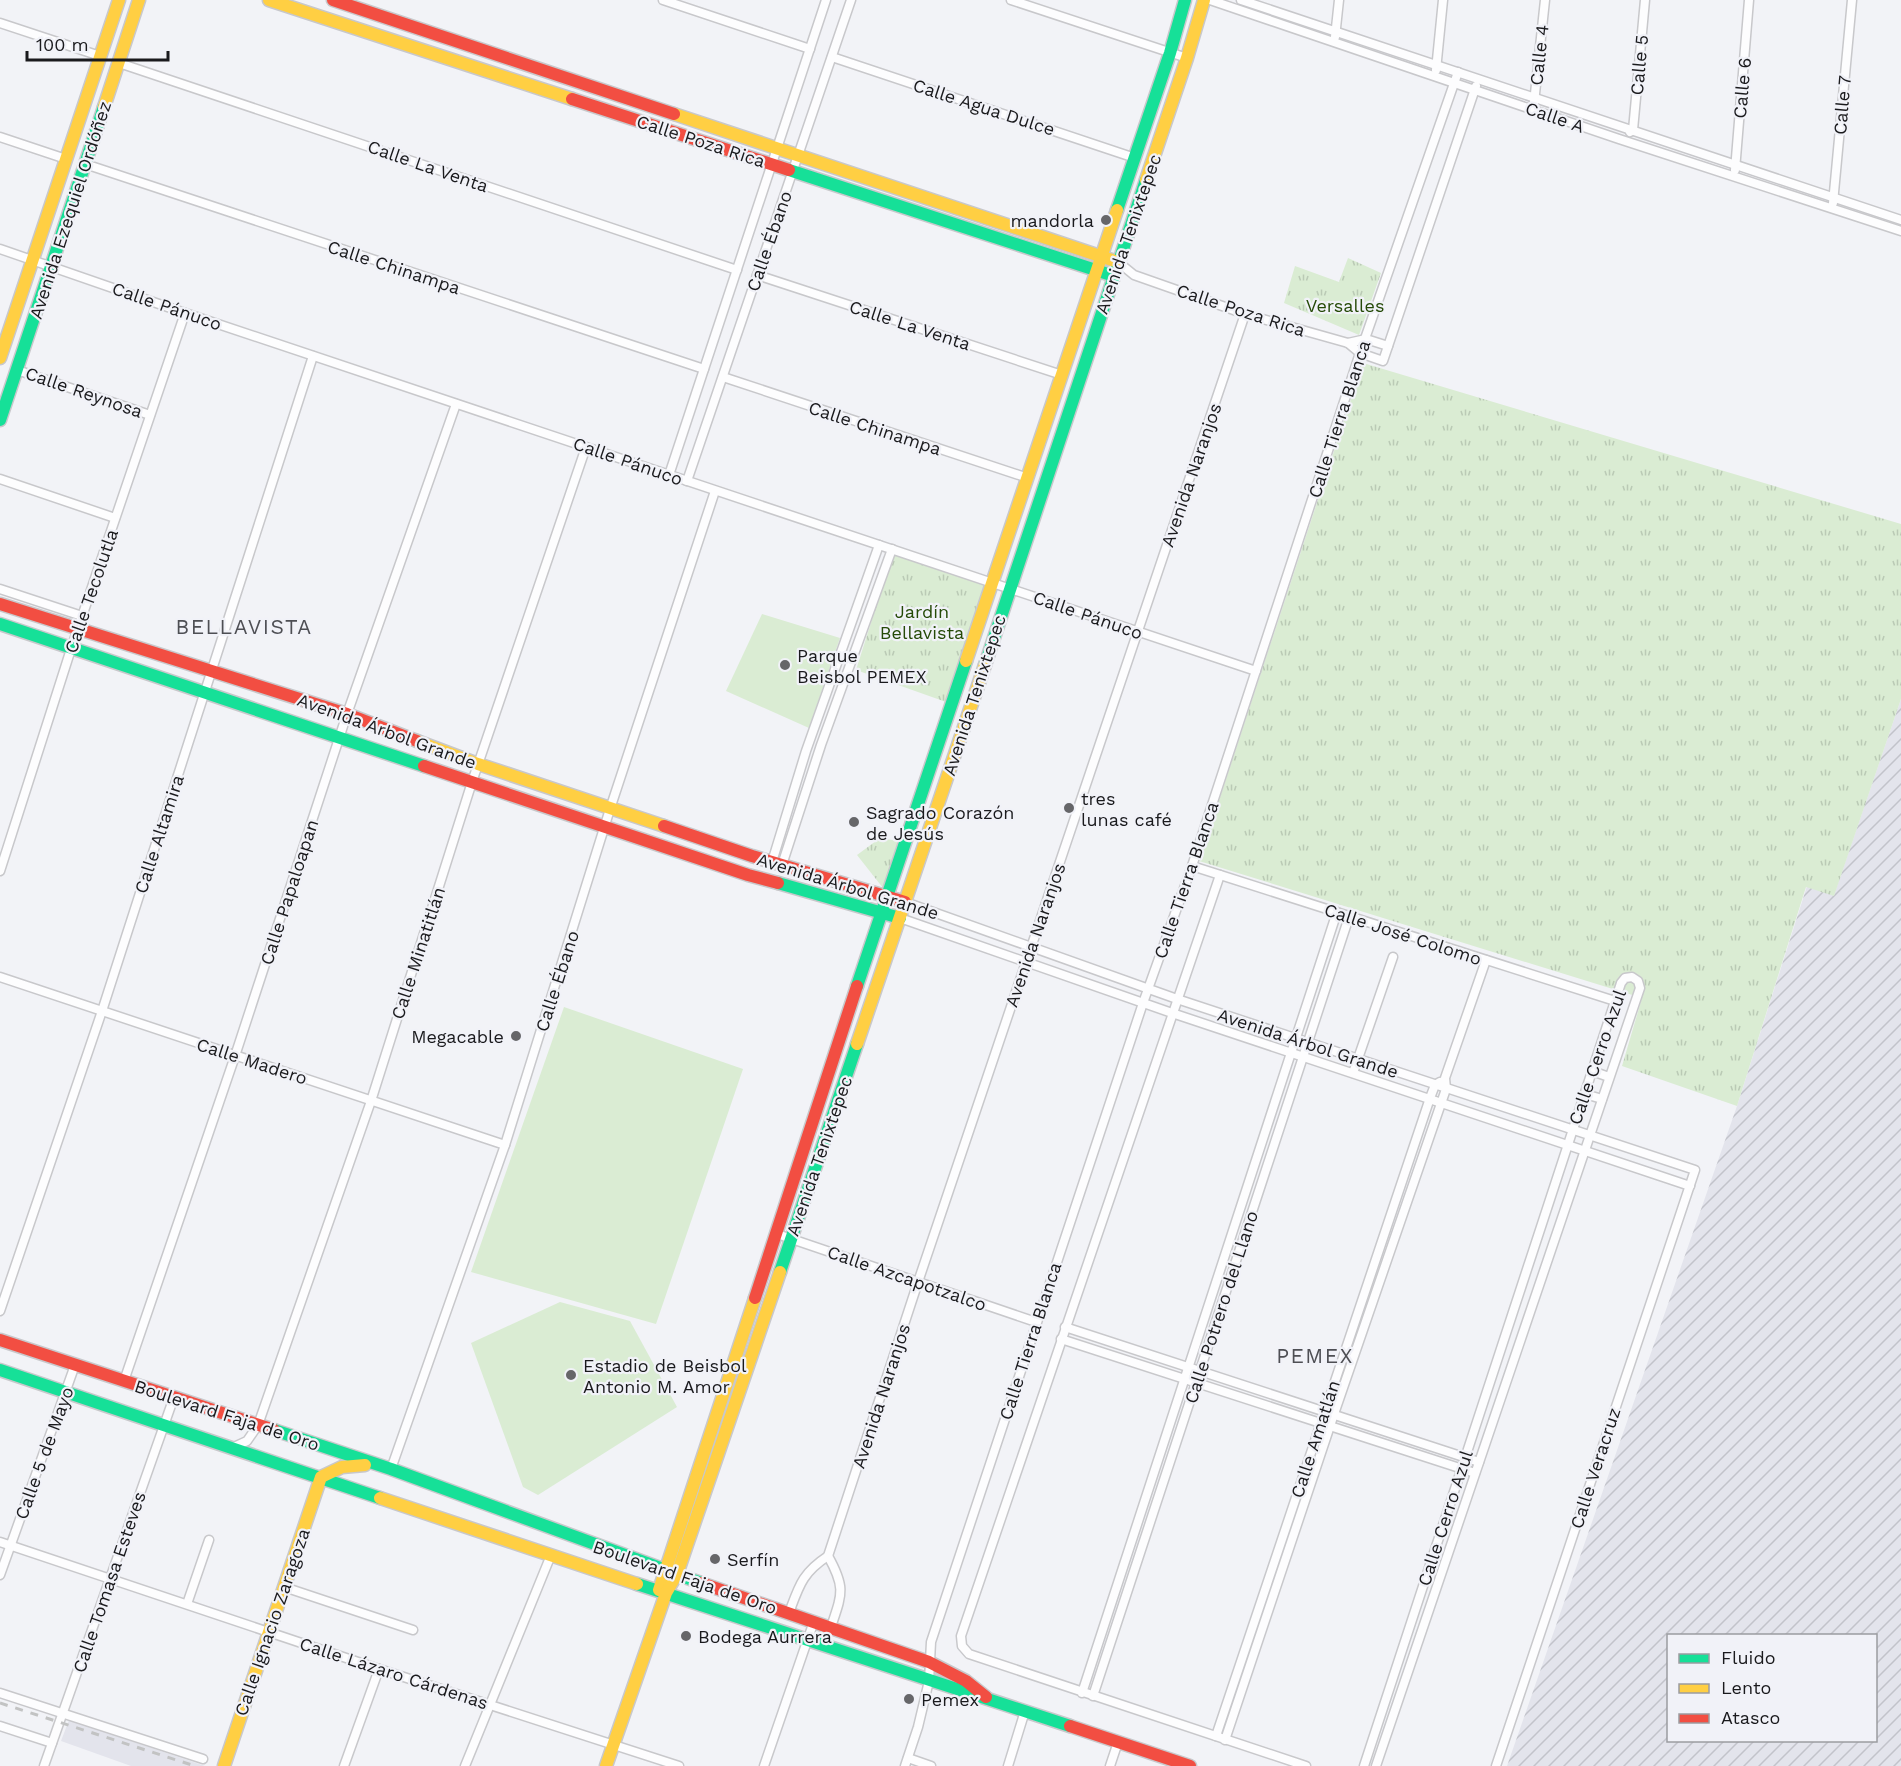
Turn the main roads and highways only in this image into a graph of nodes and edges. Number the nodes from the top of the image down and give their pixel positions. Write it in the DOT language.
graph roads {
  1 [pos="119,0"];
  2 [pos="140,0"];
  3 [pos="269,0"];
  4 [pos="333,0"];
  5 [pos="1185,0"];
  6 [pos="1204,0"];
  7 [pos="442,36"];
  8 [pos="479,49"];
  9 [pos="434,54"];
  10 [pos="472,66"];
  11 [pos="1102,256"];
  12 [pos="1118,262"];
  13 [pos="1097,271"];
  14 [pos="1114,276"];
  15 [pos="0,358"];
  16 [pos="0,420"];
  17 [pos="0,604"];
  18 [pos="0,624"];
  19 [pos="887,896"];
  20 [pos="905,902"];
  21 [pos="882,913"];
  22 [pos="900,918"];
  23 [pos="831,1070"];
  24 [pos="846,1075"];
  25 [pos="0,1340"];
  26 [pos="0,1370"];
  27 [pos="731,1395"];
  28 [pos="392,1470"];
  29 [pos="321,1477"];
  30 [pos="672,1573"];
  31 [pos="663,1591"];
  32 [pos="989,1700"];
  33 [pos="224,1766"];
  34 [pos="606,1766"];
  35 [pos="1190,1766"];
  1 -- 15 [label="main road, Avenida Ezequiel Ordóñez"];
  2 -- 16 [label="main road, Avenida Ezequiel Ordóñez"];
  3 -- 9 [label="main road, Calle Poza Rica"];
  4 -- 7 [label="main road, Calle Poza Rica"];
  5 -- 11 [label="main road, Avenida Tenixtepec"];
  6 -- 12 [label="main road, Avenida Tenixtepec"];
  7 -- 8 [label="main road, Calle Poza Rica"];
  7 -- 9 [label="main road"];
  8 -- 10 [label="main road"];
  8 -- 11 [label="main road, Calle Poza Rica"];
  9 -- 10 [label="main road, Calle Poza Rica"];
  10 -- 13 [label="main road, Calle Poza Rica"];
  11 -- 12 [label="main road, Calle Poza Rica"];
  11 -- 13 [label="main road, Avenida Tenixtepec"];
  12 -- 14 [label="main road, Avenida Tenixtepec"];
  13 -- 14 [label="main road, Calle Poza Rica"];
  13 -- 19 [label="main road, Avenida Tenixtepec"];
  14 -- 20 [label="main road, Avenida Tenixtepec"];
  17 -- 19 [label="main road, Avenida Árbol Grande"];
  18 -- 21 [label="main road, Avenida Árbol Grande"];
  19 -- 20 [label="main road, Avenida Árbol Grande"];
  19 -- 21 [label="main road, Avenida Tenixtepec"];
  20 -- 22 [label="main road, Avenida Tenixtepec"];
  21 -- 22 [label="main road, Avenida Árbol Grande"];
  21 -- 23 [label="main road, Avenida Tenixtepec"];
  22 -- 24 [label="main road, Avenida Tenixtepec"];
  23 -- 24 [label="main road"];
  23 -- 27 [label="main road, Avenida Tenixtepec"];
  24 -- 27 [label="main road, Avenida Tenixtepec"];
  25 -- 28 [label="main road, Boulevard Faja de Oro"];
  26 -- 29 [label="main road, Boulevard Faja de Oro"];
  27 -- 30 [label="main road, Avenida Tenixtepec"];
  28 -- 29 [label="main road"];
  28 -- 30 [label="main road, Boulevard Faja de Oro"];
  29 -- 31 [label="main road, Boulevard Faja de Oro"];
  29 -- 33 [label="main road, Calle Ignacio Zaragoza"];
  30 -- 31 [label="main road, Avenida Tenixtepec"];
  30 -- 32 [label="main road, Boulevard Faja de Oro"];
  31 -- 32 [label="main road, Boulevard Faja de Oro"];
  31 -- 34 [label="main road, Avenida Tenixtepec"];
  32 -- 35 [label="main road"];
}
